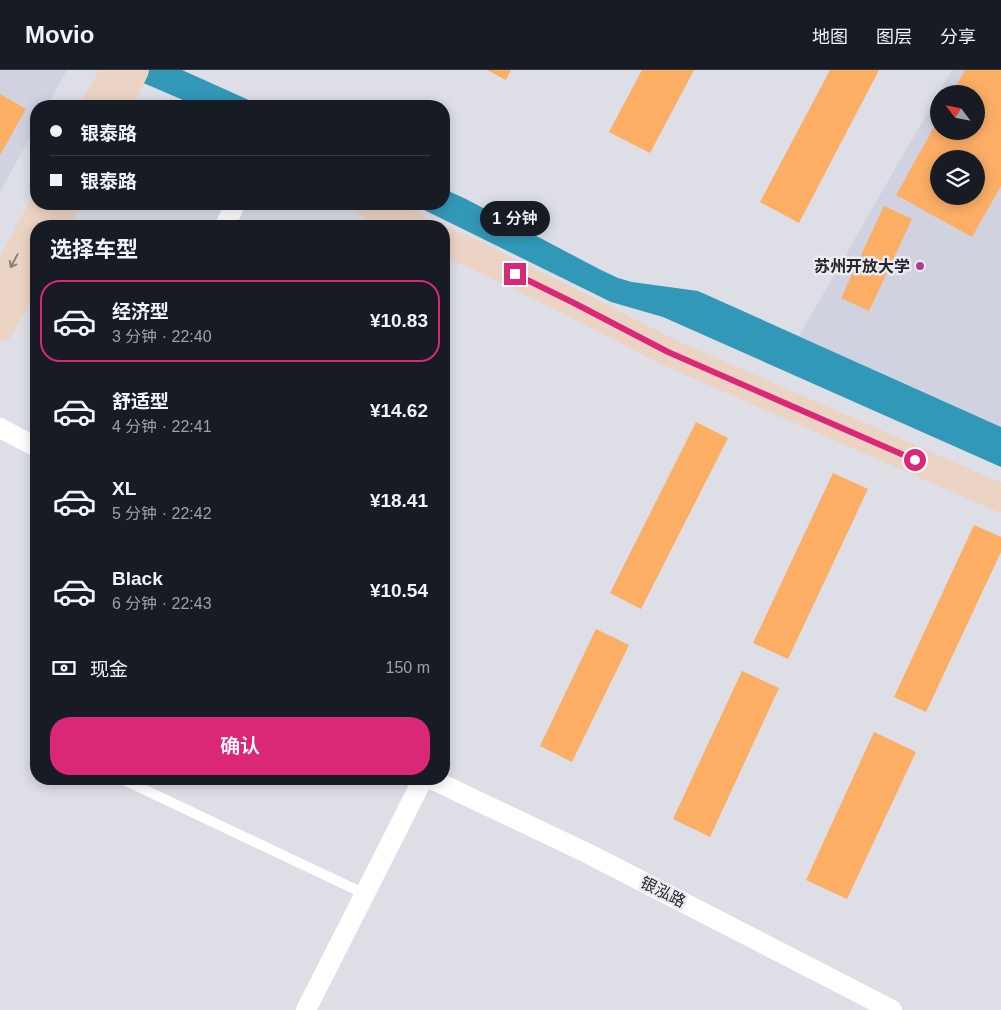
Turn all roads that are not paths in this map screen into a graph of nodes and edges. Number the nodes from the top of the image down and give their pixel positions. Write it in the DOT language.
graph roads {
  1 [pos="120,83"];
  2 [pos="102,100"];
  3 [pos="382,210"];
  4 [pos="403,220"];
  5 [pos="30,230"];
  6 [pos="450,243"];
  7 [pos="30,270"];
  8 [pos="0,287"];
  9 [pos="0,328"];
  10 [pos="0,428"];
  11 [pos="30,444"];
  12 [pos="1001,498"];
  13 [pos="135,785"];
  14 [pos="420,785"];
  15 [pos="444,785"];
  16 [pos="365,894"];
  17 [pos="306,1010"];
  18 [pos="892,1010"];
  1 -- 2 [label="street"];
  3 -- 4 [label="street"];
  5 -- 8 [label="street, one-way"];
  6 -- 12 [label="street"];
  7 -- 9 [label="street"];
  10 -- 11 [label="street"];
  13 -- 16 [label="lane"];
  14 -- 16 [label="street"];
  15 -- 18 [label="street, 银泓路"];
  16 -- 17 [label="street"];
}
